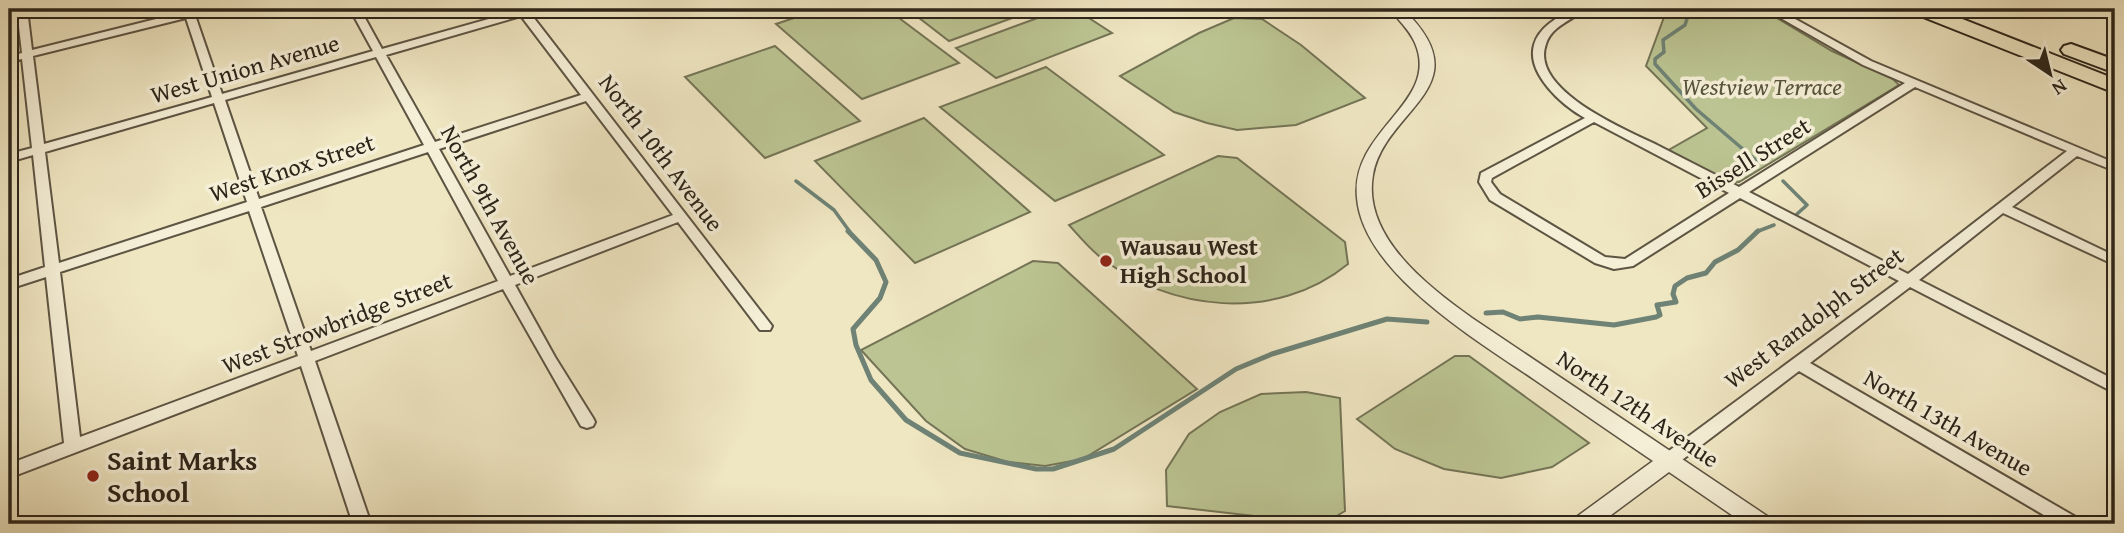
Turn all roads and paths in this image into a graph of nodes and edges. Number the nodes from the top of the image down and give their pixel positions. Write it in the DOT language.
graph roads {
  1 [pos="22,9"];
  2 [pos="208,9"];
  3 [pos="355,9"];
  4 [pos="1396,9"];
  5 [pos="1580,9"];
  6 [pos="1770,9"];
  7 [pos="1920,9"];
  8 [pos="1964,9"];
  9 [pos="526,10"];
  10 [pos="188,11"];
  11 [pos="380,53"];
  12 [pos="28,54"];
  13 [pos="9,59"];
  14 [pos="2115,67"];
  15 [pos="1913,83"];
  16 [pos="2115,87"];
  17 [pos="589,96"];
  18 [pos="219,98"];
  19 [pos="1593,118"];
  20 [pos="432,147"];
  21 [pos="38,150"];
  22 [pos="2075,150"];
  23 [pos="9,158"];
  24 [pos="2115,167"];
  25 [pos="1740,194"];
  26 [pos="255,204"];
  27 [pos="2001,207"];
  28 [pos="680,217"];
  29 [pos="2115,261"];
  30 [pos="52,270"];
  31 [pos="1907,281"];
  32 [pos="506,283"];
  33 [pos="9,284"];
  34 [pos="765,326"];
  35 [pos="306,359"];
  36 [pos="1799,364"];
  37 [pos="2115,387"];
  38 [pos="587,422"];
  39 [pos="73,446"];
  40 [pos="1668,461"];
  41 [pos="9,471"];
  42 [pos="362,524"];
  43 [pos="1583,524"];
  44 [pos="1762,524"];
  45 [pos="2073,524"];
  1 -- 12 [label="street"];
  2 -- 10 [label="street"];
  3 -- 11 [label="street, North 9th Avenue"];
  4 -- 40 [label="street, North 12th Avenue"];
  5 -- 19 [label="street"];
  6 -- 15 [label="street"];
  7 -- 16 [label="highway"];
  8 -- 14 [label="highway"];
  9 -- 11 [label="street, West Union Avenue"];
  9 -- 17 [label="street, North 10th Avenue"];
  10 -- 12 [label="street"];
  10 -- 18 [label="street"];
  11 -- 18 [label="street, West Union Avenue"];
  11 -- 20 [label="street, North 9th Avenue"];
  12 -- 13 [label="street"];
  12 -- 21 [label="street"];
  15 -- 22 [label="street"];
  15 -- 25 [label="street, Bissell Street"];
  17 -- 20 [label="street, West Knox Street"];
  17 -- 28 [label="street, North 10th Avenue"];
  18 -- 21 [label="street, West Union Avenue"];
  18 -- 26 [label="street"];
  19 -- 25 [label="street"];
  19 -- 25 [label="street, Bissell Street"];
  20 -- 26 [label="street, West Knox Street"];
  20 -- 32 [label="street, North 9th Avenue"];
  21 -- 23 [label="street, West Union Avenue"];
  21 -- 30 [label="street"];
  22 -- 24 [label="street"];
  22 -- 27 [label="street, West Randolph Street"];
  25 -- 31 [label="street"];
  26 -- 30 [label="street, West Knox Street"];
  26 -- 35 [label="street"];
  27 -- 29 [label="street"];
  27 -- 31 [label="street, West Randolph Street"];
  28 -- 32 [label="street, West Strowbridge Street"];
  28 -- 34 [label="street, North 10th Avenue"];
  30 -- 33 [label="street, West Knox Street"];
  30 -- 39 [label="street"];
  31 -- 36 [label="street, West Randolph Street"];
  31 -- 37 [label="street"];
  32 -- 35 [label="street, West Strowbridge Street"];
  32 -- 38 [label="street, North 9th Avenue"];
  35 -- 39 [label="street, West Strowbridge Street"];
  35 -- 42 [label="street"];
  36 -- 40 [label="street, West Randolph Street"];
  36 -- 45 [label="street, North 13th Avenue"];
  39 -- 41 [label="street, West Strowbridge Street"];
  40 -- 43 [label="street, West Randolph Street"];
  40 -- 44 [label="street, North 12th Avenue"];
}
